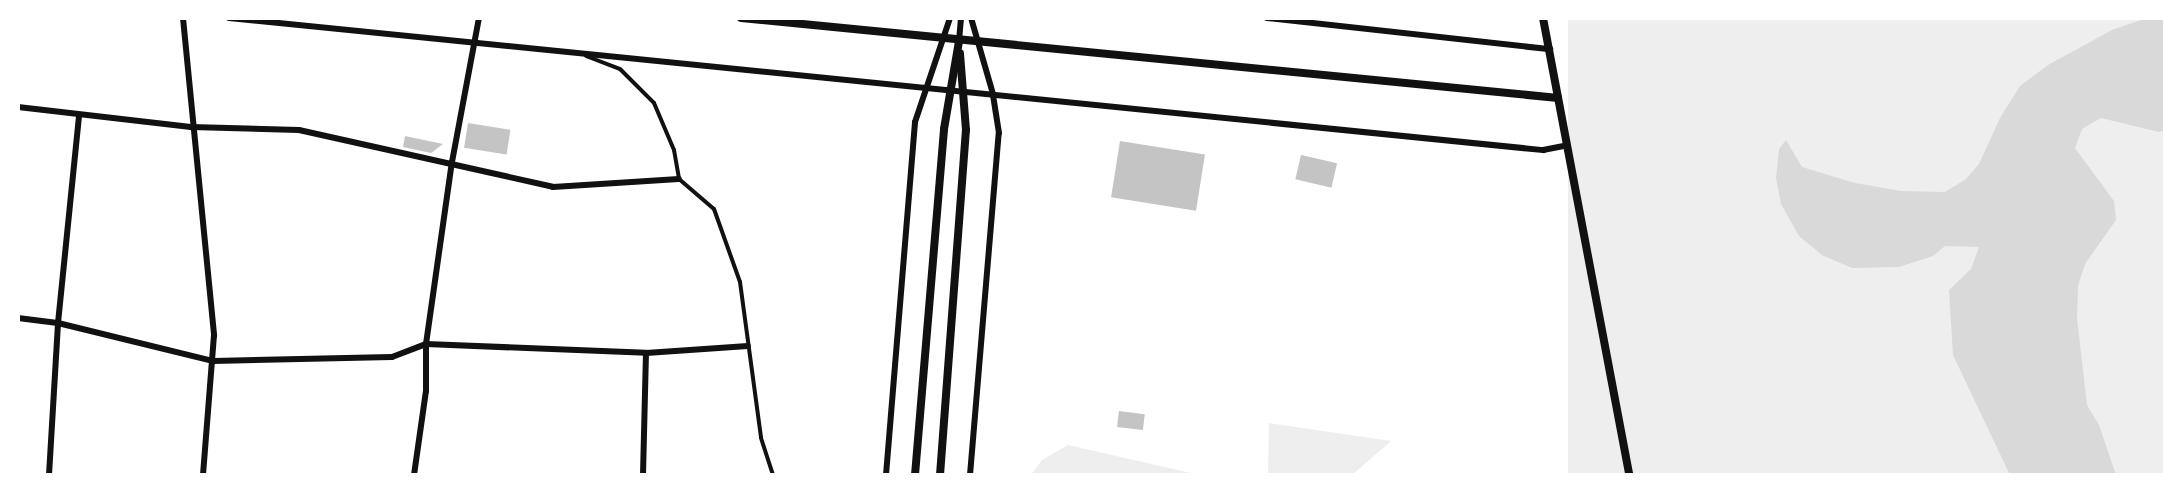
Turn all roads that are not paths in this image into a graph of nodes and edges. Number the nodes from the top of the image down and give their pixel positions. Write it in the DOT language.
graph roads {
  1 [pos="183,18"];
  2 [pos="229,18"];
  3 [pos="479,18"];
  4 [pos="741,18"];
  5 [pos="950,18"];
  6 [pos="961,18"];
  7 [pos="971,18"];
  8 [pos="1267,18"];
  9 [pos="1543,18"];
  10 [pos="942,39"];
  11 [pos="960,41"];
  12 [pos="475,42"];
  13 [pos="978,42"];
  14 [pos="1551,49"];
  15 [pos="585,55"];
  16 [pos="926,87"];
  17 [pos="949,89"];
  18 [pos="963,91"];
  19 [pos="993,94"];
  20 [pos="1558,98"];
  21 [pos="18,107"];
  22 [pos="79,117"];
  23 [pos="191,127"];
  24 [pos="1568,145"];
  25 [pos="452,162"];
  26 [pos="679,179"];
  27 [pos="18,318"];
  28 [pos="58,323"];
  29 [pos="426,344"];
  30 [pos="748,346"];
  31 [pos="646,353"];
  32 [pos="213,361"];
  33 [pos="49,475"];
  34 [pos="203,475"];
  35 [pos="414,475"];
  36 [pos="643,475"];
  37 [pos="773,475"];
  38 [pos="886,475"];
  39 [pos="915,475"];
  40 [pos="940,475"];
  41 [pos="970,475"];
  42 [pos="1629,475"];
  1 -- 23 [label="street"];
  2 -- 12 [label="street"];
  3 -- 12 [label="street"];
  4 -- 10 [label="street"];
  5 -- 10 [label="street"];
  6 -- 11 [label="street"];
  7 -- 13 [label="street"];
  8 -- 14 [label="street"];
  9 -- 14 [label="street"];
  10 -- 11 [label="street"];
  10 -- 16 [label="street"];
  11 -- 13 [label="street"];
  11 -- 17 [label="street"];
  11 -- 18 [label="street"];
  12 -- 15 [label="street"];
  12 -- 25 [label="street"];
  13 -- 19 [label="street"];
  13 -- 20 [label="street"];
  14 -- 20 [label="street"];
  15 -- 16 [label="street"];
  15 -- 26 [label="lane"];
  16 -- 17 [label="street"];
  16 -- 38 [label="street"];
  17 -- 18 [label="street"];
  17 -- 39 [label="street"];
  18 -- 19 [label="street"];
  18 -- 40 [label="street"];
  19 -- 24 [label="street"];
  19 -- 41 [label="street"];
  20 -- 24 [label="street"];
  21 -- 22 [label="street"];
  22 -- 23 [label="street"];
  22 -- 28 [label="street"];
  23 -- 25 [label="street"];
  23 -- 32 [label="street"];
  24 -- 42 [label="street"];
  25 -- 26 [label="street"];
  25 -- 29 [label="street"];
  26 -- 30 [label="lane"];
  27 -- 28 [label="street"];
  28 -- 32 [label="street"];
  28 -- 33 [label="street"];
  29 -- 31 [label="street"];
  29 -- 32 [label="street"];
  29 -- 35 [label="street"];
  30 -- 31 [label="street"];
  30 -- 37 [label="lane"];
  31 -- 36 [label="street"];
  32 -- 34 [label="street"];
}
